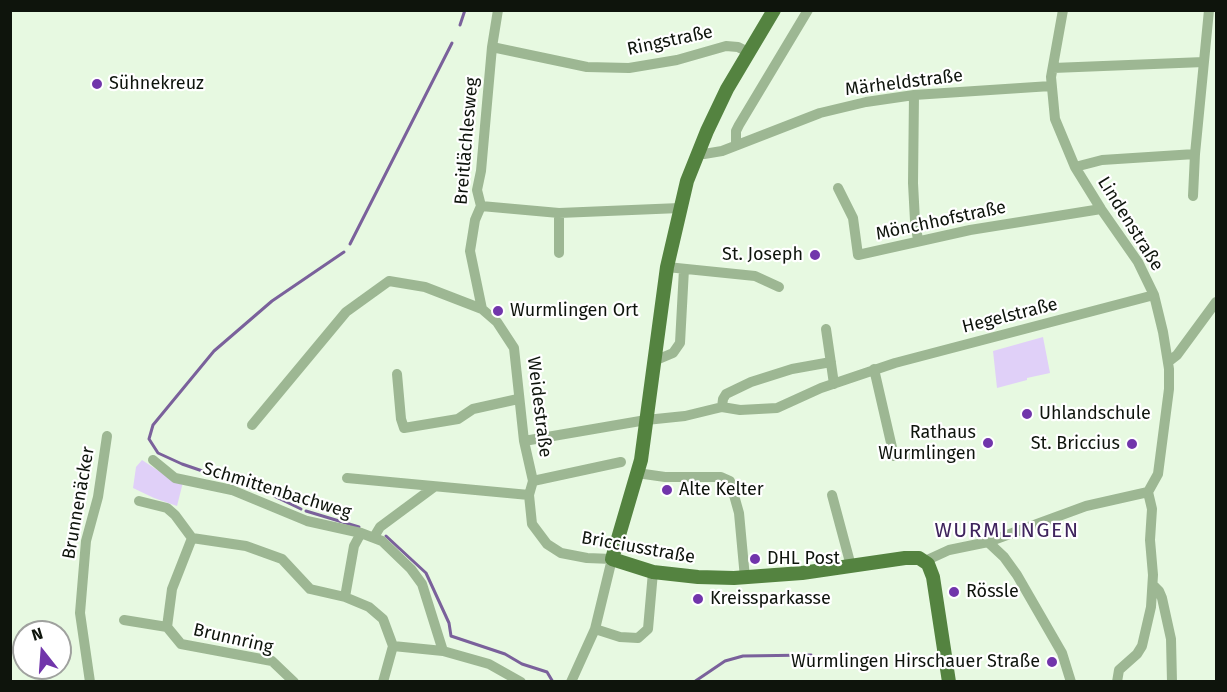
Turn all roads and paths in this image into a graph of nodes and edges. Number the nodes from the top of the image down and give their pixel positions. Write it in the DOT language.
graph roads {
  1 [pos="498,10"];
  2 [pos="774,10"];
  3 [pos="808,10"];
  4 [pos="1063,10"];
  5 [pos="1209,10"];
  6 [pos="492,47"];
  7 [pos="748,52"];
  8 [pos="1204,62"];
  9 [pos="1053,68"];
  10 [pos="1051,86"];
  11 [pos="914,95"];
  12 [pos="736,145"];
  13 [pos="698,153"];
  14 [pos="1195,154"];
  15 [pos="1075,167"];
  16 [pos="838,188"];
  17 [pos="1194,196"];
  18 [pos="481,206"];
  19 [pos="680,208"];
  20 [pos="1101,209"];
  21 [pos="559,213"];
  22 [pos="918,240"];
  23 [pos="559,253"];
  24 [pos="667,267"];
  25 [pos="684,268"];
  26 [pos="779,286"];
  27 [pos="1154,295"];
  28 [pos="1216,302"];
  29 [pos="482,309"];
  30 [pos="826,329"];
  31 [pos="654,361"];
  32 [pos="831,362"];
  33 [pos="1168,362"];
  34 [pos="874,369"];
  35 [pos="397,374"];
  36 [pos="834,384"];
  37 [pos="518,399"];
  38 [pos="722,407"];
  39 [pos="646,420"];
  40 [pos="252,425"];
  41 [pos="107,436"];
  42 [pos="524,441"];
  43 [pos="913,454"];
  44 [pos="153,460"];
  45 [pos="621,462"];
  46 [pos="637,473"];
  47 [pos="347,478"];
  48 [pos="533,481"];
  49 [pos="434,488"];
  50 [pos="1148,492"];
  51 [pos="529,495"];
  52 [pos="832,495"];
  53 [pos="139,501"];
  54 [pos="361,533"];
  55 [pos="374,537"];
  56 [pos="192,538"];
  57 [pos="988,542"];
  58 [pos="612,559"];
  59 [pos="925,561"];
  60 [pos="851,566"];
  61 [pos="653,572"];
  62 [pos="745,578"];
  63 [pos="1153,585"];
  64 [pos="345,597"];
  65 [pos="124,620"];
  66 [pos="167,627"];
  67 [pos="595,629"];
  68 [pos="393,646"];
  69 [pos="444,651"];
  70 [pos="90,681"];
  71 [pos="294,681"];
  72 [pos="383,681"];
  73 [pos="521,681"];
  74 [pos="571,681"];
  75 [pos="949,681"];
  76 [pos="1071,681"];
  77 [pos="1117,681"];
  78 [pos="1172,681"];
  1 -- 6 [label="street, Breitlächlesweg"];
  2 -- 7 [label="main road"];
  3 -- 12 [label="street"];
  4 -- 9 [label="street, Lindenstraße"];
  5 -- 8 [label="street"];
  6 -- 7 [label="street, Ringstraße"];
  6 -- 18 [label="street, Breitlächlesweg"];
  7 -- 13 [label="main road"];
  8 -- 9 [label="street"];
  8 -- 14 [label="street"];
  9 -- 10 [label="street, Lindenstraße"];
  10 -- 11 [label="street, Märheldstraße"];
  10 -- 15 [label="street, Lindenstraße"];
  11 -- 12 [label="street, Märheldstraße"];
  11 -- 22 [label="street"];
  12 -- 13 [label="street, Märheldstraße"];
  13 -- 19 [label="main road"];
  14 -- 15 [label="street"];
  14 -- 17 [label="street"];
  15 -- 20 [label="street, Lindenstraße"];
  16 -- 22 [label="street, Mönchhofstraße"];
  18 -- 21 [label="street"];
  18 -- 29 [label="street, Breitlächlesweg"];
  19 -- 21 [label="street"];
  19 -- 24 [label="main road"];
  20 -- 22 [label="street, Mönchhofstraße"];
  20 -- 27 [label="street, Lindenstraße"];
  21 -- 23 [label="street"];
  24 -- 25 [label="street"];
  24 -- 31 [label="main road"];
  25 -- 26 [label="street"];
  25 -- 31 [label="street"];
  27 -- 33 [label="street, Lindenstraße"];
  27 -- 34 [label="street, Hegelstraße"];
  28 -- 33 [label="street"];
  29 -- 37 [label="street, Weidestraße"];
  29 -- 40 [label="street, Weidestraße"];
  30 -- 32 [label="street"];
  31 -- 39 [label="main road"];
  32 -- 36 [label="street"];
  32 -- 38 [label="street"];
  33 -- 50 [label="street, Lindenstraße"];
  34 -- 36 [label="street, Hegelstraße"];
  34 -- 43 [label="street"];
  35 -- 37 [label="street"];
  36 -- 38 [label="street, Hegelstraße"];
  37 -- 42 [label="street, Weidestraße"];
  38 -- 39 [label="street, Hegelstraße"];
  39 -- 42 [label="street, Hegelstraße"];
  39 -- 46 [label="main road"];
  41 -- 70 [label="street, Brunnenäcker"];
  42 -- 48 [label="street, Weidestraße"];
  44 -- 54 [label="street, Schmittenbachweg"];
  45 -- 48 [label="street"];
  46 -- 58 [label="main road"];
  46 -- 62 [label="street"];
  47 -- 49 [label="street"];
  48 -- 51 [label="street, Weidestraße"];
  49 -- 51 [label="street"];
  49 -- 55 [label="street"];
  50 -- 57 [label="street, Bricciusstraße"];
  50 -- 63 [label="street"];
  51 -- 58 [label="street, Bricciusstraße"];
  52 -- 60 [label="street"];
  53 -- 56 [label="street"];
  54 -- 55 [label="street, Schmittenbachweg"];
  54 -- 64 [label="street, Schmittenbachweg"];
  55 -- 69 [label="street, Schmittenbachweg"];
  56 -- 64 [label="street"];
  56 -- 66 [label="street, Brunnring"];
  57 -- 59 [label="street, Bricciusstraße"];
  57 -- 76 [label="street"];
  58 -- 61 [label="main road, Bricciusstraße"];
  58 -- 67 [label="street"];
  59 -- 60 [label="main road, Bricciusstraße"];
  59 -- 75 [label="main road"];
  60 -- 62 [label="main road, Bricciusstraße"];
  61 -- 62 [label="main road, Bricciusstraße"];
  61 -- 67 [label="street"];
  63 -- 77 [label="street"];
  63 -- 78 [label="street"];
  64 -- 68 [label="street"];
  65 -- 66 [label="street, Brunnring"];
  66 -- 71 [label="street, Brunnring"];
  67 -- 74 [label="street"];
  68 -- 69 [label="street"];
  68 -- 72 [label="street"];
  69 -- 73 [label="street"];
}
